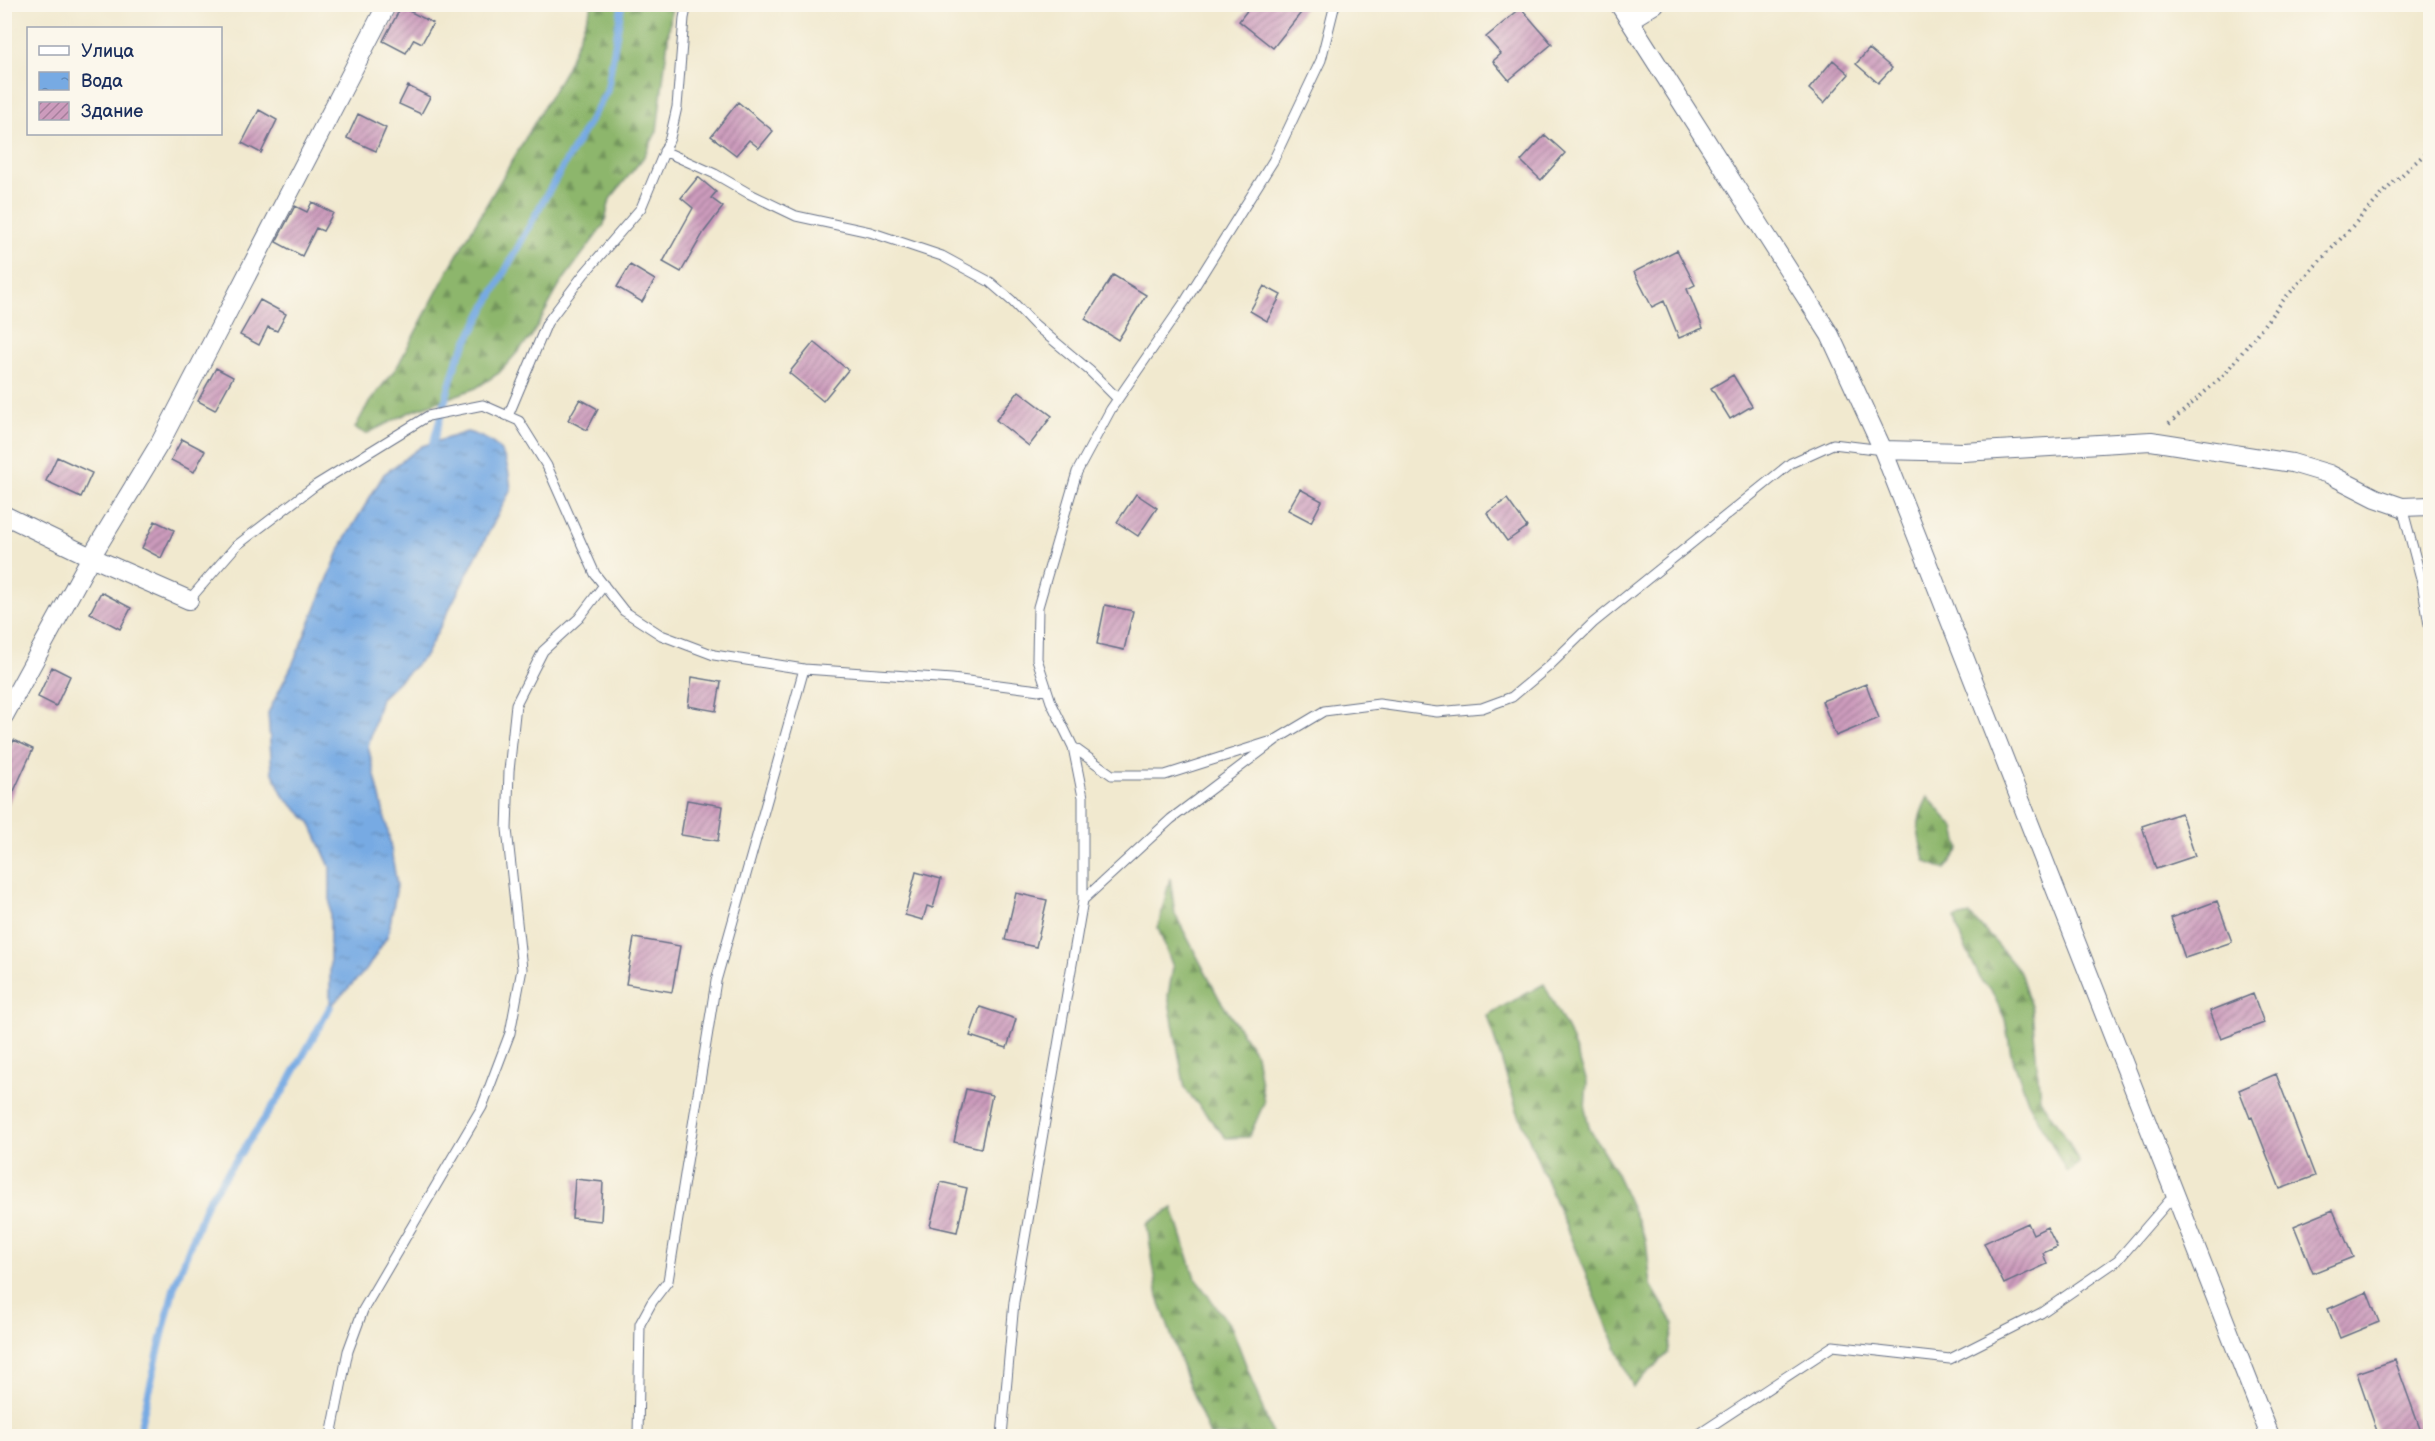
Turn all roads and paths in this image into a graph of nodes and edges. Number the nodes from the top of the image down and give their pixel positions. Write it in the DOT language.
graph roads {
  1 [pos="387,4"];
  2 [pos="687,4"];
  3 [pos="1335,4"];
  4 [pos="1655,4"];
  5 [pos="1624,12"];
  6 [pos="2430,149"];
  7 [pos="664,152"];
  8 [pos="1118,399"];
  9 [pos="508,416"];
  10 [pos="2151,441"];
  11 [pos="1883,450"];
  12 [pos="2430,506"];
  13 [pos="2402,507"];
  14 [pos="4,514"];
  15 [pos="91,557"];
  16 [pos="604,585"];
  17 [pos="189,600"];
  18 [pos="2430,631"];
  19 [pos="804,669"];
  20 [pos="1047,691"];
  21 [pos="4,716"];
  22 [pos="1277,739"];
  23 [pos="1073,747"];
  24 [pos="1083,900"];
  25 [pos="2175,1194"];
  26 [pos="331,1437"];
  27 [pos="638,1437"];
  28 [pos="1002,1437"];
  29 [pos="1696,1437"];
  30 [pos="2270,1437"];
  1 -- 15 [label="street"];
  2 -- 7 [label="lane"];
  3 -- 8 [label="lane"];
  4 -- 5 [label="street"];
  5 -- 11 [label="street"];
  6 -- 10 [label="path"];
  7 -- 8 [label="lane"];
  7 -- 9 [label="lane"];
  8 -- 20 [label="lane"];
  9 -- 16 [label="lane"];
  9 -- 17 [label="lane"];
  10 -- 11 [label="street"];
  10 -- 13 [label="street"];
  11 -- 22 [label="lane"];
  11 -- 25 [label="street"];
  12 -- 13 [label="street"];
  13 -- 18 [label="lane"];
  14 -- 15 [label="street"];
  15 -- 17 [label="street"];
  15 -- 21 [label="street"];
  16 -- 19 [label="lane"];
  16 -- 26 [label="lane"];
  19 -- 20 [label="lane"];
  19 -- 27 [label="lane"];
  20 -- 23 [label="lane"];
  22 -- 23 [label="lane"];
  22 -- 24 [label="lane"];
  23 -- 24 [label="lane"];
  24 -- 28 [label="lane"];
  25 -- 29 [label="lane"];
  25 -- 30 [label="street"];
}
